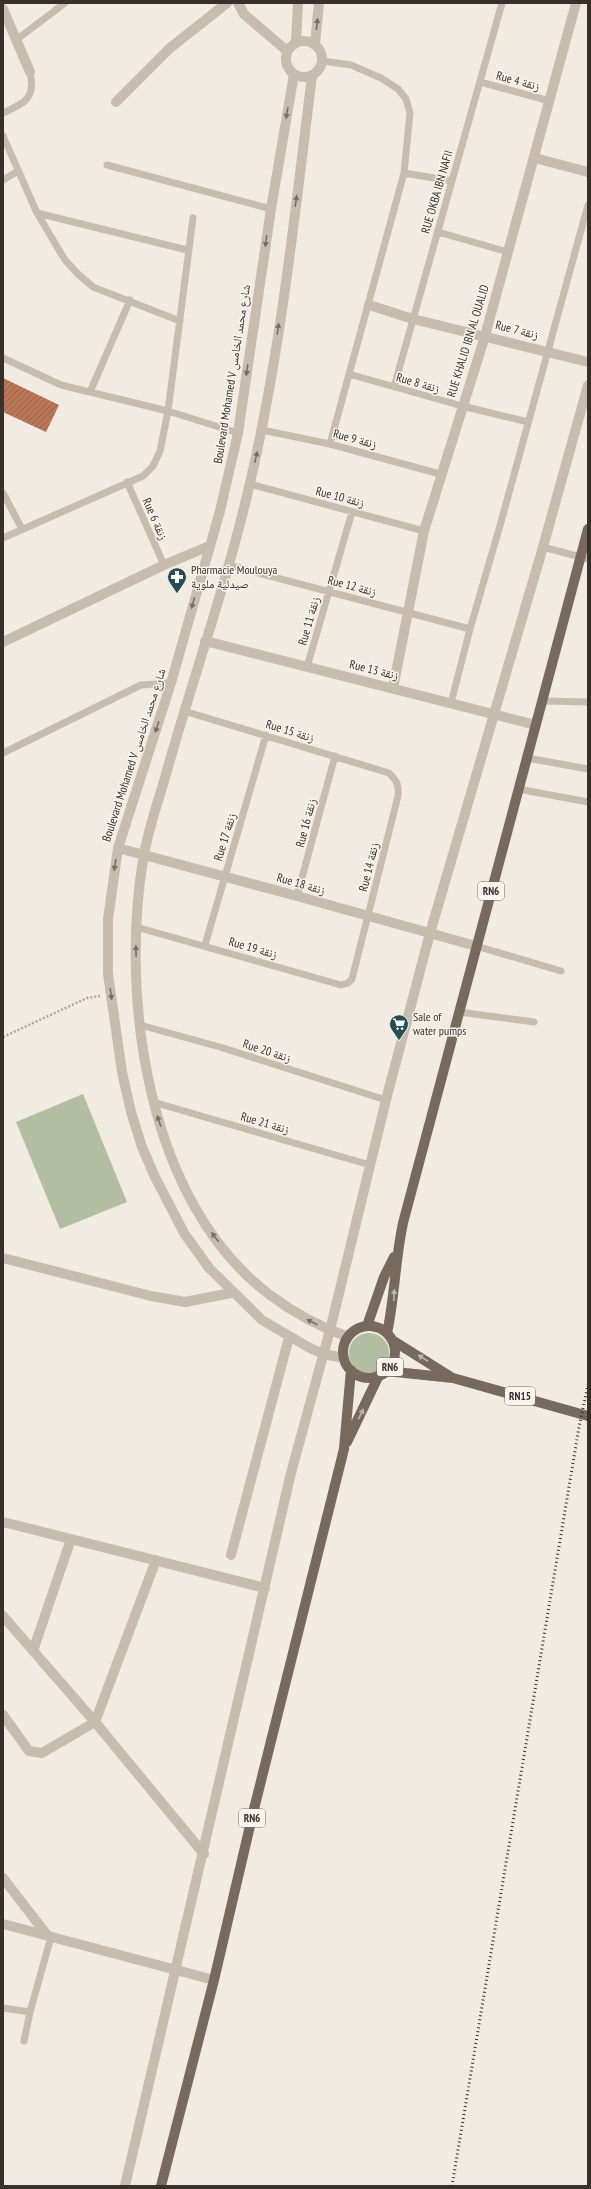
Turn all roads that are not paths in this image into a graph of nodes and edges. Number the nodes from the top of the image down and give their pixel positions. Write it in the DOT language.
graph roads {
  1 [pos="65,3"];
  2 [pos="227,3"];
  3 [pos="238,3"];
  4 [pos="298,3"];
  5 [pos="319,3"];
  6 [pos="502,3"];
  7 [pos="576,3"];
  8 [pos="3,9"];
  9 [pos="16,40"];
  10 [pos="296,42"];
  11 [pos="315,44"];
  12 [pos="287,51"];
  13 [pos="323,61"];
  14 [pos="30,72"];
  15 [pos="294,74"];
  16 [pos="312,76"];
  17 [pos="480,82"];
  18 [pos="550,101"];
  19 [pos="116,102"];
  20 [pos="3,113"];
  21 [pos="3,136"];
  22 [pos="535,158"];
  23 [pos="107,165"];
  24 [pos="18,171"];
  25 [pos="588,172"];
  26 [pos="404,173"];
  27 [pos="3,180"];
  28 [pos="452,181"];
  29 [pos="588,205"];
  30 [pos="271,209"];
  31 [pos="37,213"];
  32 [pos="193,218"];
  33 [pos="438,232"];
  34 [pos="187,250"];
  35 [pos="508,252"];
  36 [pos="130,300"];
  37 [pos="369,305"];
  38 [pos="413,319"];
  39 [pos="180,321"];
  40 [pos="485,336"];
  41 [pos="547,351"];
  42 [pos="3,358"];
  43 [pos="588,362"];
  44 [pos="349,374"];
  45 [pos="588,385"];
  46 [pos="394,387"];
  47 [pos="90,392"];
  48 [pos="462,406"];
  49 [pos="168,411"];
  50 [pos="528,422"];
  51 [pos="262,430"];
  52 [pos="238,433"];
  53 [pos="330,444"];
  54 [pos="440,474"];
  55 [pos="127,482"];
  56 [pos="250,484"];
  57 [pos="3,493"];
  58 [pos="352,512"];
  59 [pos="22,529"];
  60 [pos="424,531"];
  61 [pos="587,533"];
  62 [pos="3,538"];
  63 [pos="209,546"];
  64 [pos="543,547"];
  65 [pos="584,558"];
  66 [pos="164,565"];
  67 [pos="228,565"];
  68 [pos="329,591"];
  69 [pos="408,612"];
  70 [pos="470,628"];
  71 [pos="4,639"];
  72 [pos="205,641"];
  73 [pos="307,667"];
  74 [pos="171,683"];
  75 [pos="393,688"];
  76 [pos="542,701"];
  77 [pos="588,702"];
  78 [pos="452,703"];
  79 [pos="184,712"];
  80 [pos="494,714"];
  81 [pos="536,725"];
  82 [pos="266,735"];
  83 [pos="3,753"];
  84 [pos="335,756"];
  85 [pos="527,758"];
  86 [pos="588,769"];
  87 [pos="389,773"];
  88 [pos="518,789"];
  89 [pos="588,802"];
  90 [pos="118,848"];
  91 [pos="143,855"];
  92 [pos="224,877"];
  93 [pos="297,896"];
  94 [pos="368,915"];
  95 [pos="136,927"];
  96 [pos="430,932"];
  97 [pos="205,945"];
  98 [pos="476,946"];
  99 [pos="354,968"];
  100 [pos="562,971"];
  101 [pos="460,1012"];
  102 [pos="534,1022"];
  103 [pos="140,1025"];
  104 [pos="386,1100"];
  105 [pos="153,1102"];
  106 [pos="370,1164"];
  107 [pos="396,1254"];
  108 [pos="3,1258"];
  109 [pos="231,1292"];
  110 [pos="367,1326"];
  111 [pos="330,1330"];
  112 [pos="389,1336"];
  113 [pos="348,1337"];
  114 [pos="288,1340"];
  115 [pos="324,1354"];
  116 [pos="344,1358"];
  117 [pos="351,1370"];
  118 [pos="383,1373"];
  119 [pos="453,1378"];
  120 [pos="588,1416"];
  121 [pos="344,1449"];
  122 [pos="3,1522"];
  123 [pos="71,1539"];
  124 [pos="232,1555"];
  125 [pos="156,1560"];
  126 [pos="265,1588"];
  127 [pos="3,1616"];
  128 [pos="33,1652"];
  129 [pos="3,1715"];
  130 [pos="95,1722"];
  131 [pos="204,1854"];
  132 [pos="3,1878"];
  133 [pos="3,1924"];
  134 [pos="49,1936"];
  135 [pos="177,1971"];
  136 [pos="214,1980"];
  137 [pos="3,2008"];
  138 [pos="30,2012"];
  139 [pos="24,2041"];
  140 [pos="125,2186"];
  141 [pos="161,2186"];
  1 -- 9 [label="lane"];
  2 -- 19 [label="street"];
  3 -- 12 [label="street"];
  4 -- 10 [label="street"];
  11 -- 5 [label="street, one-way"];
  6 -- 17 [label="lane, RUE OKBA IBN NAFII"];
  7 -- 18 [label="street, RUE KHALID IBN AL OUALID"];
  8 -- 9 [label="street"];
  9 -- 14 [label="street"];
  10 -- 11 [label="street"];
  10 -- 12 [label="street"];
  11 -- 13 [label="street"];
  12 -- 15 [label="street"];
  13 -- 16 [label="street"];
  13 -- 26 [label="lane"];
  14 -- 20 [label="lane"];
  15 -- 16 [label="street"];
  15 -- 30 [label="street, Boulevard Mohamed V شارع محمد الخامس, one-way"];
  51 -- 16 [label="street, one-way"];
  17 -- 18 [label="lane, Rue 4 زنقة"];
  17 -- 28 [label="lane, RUE OKBA IBN NAFII"];
  18 -- 22 [label="street, RUE KHALID IBN AL OUALID"];
  21 -- 24 [label="lane"];
  22 -- 25 [label="street"];
  22 -- 35 [label="street, RUE KHALID IBN AL OUALID"];
  23 -- 30 [label="lane"];
  24 -- 27 [label="lane"];
  24 -- 31 [label="lane"];
  26 -- 28 [label="lane"];
  26 -- 37 [label="lane"];
  28 -- 33 [label="lane, RUE OKBA IBN NAFII"];
  29 -- 41 [label="lane"];
  30 -- 52 [label="street, Boulevard Mohamed V شارع محمد الخامس, one-way"];
  31 -- 34 [label="lane"];
  31 -- 36 [label="lane"];
  32 -- 34 [label="lane"];
  33 -- 35 [label="lane"];
  33 -- 38 [label="lane, RUE OKBA IBN NAFII"];
  34 -- 39 [label="lane"];
  35 -- 40 [label="street, RUE KHALID IBN AL OUALID"];
  36 -- 39 [label="lane"];
  36 -- 47 [label="lane"];
  37 -- 38 [label="street, Rue 7 زنقة"];
  37 -- 44 [label="lane"];
  38 -- 40 [label="street, Rue 7 زنقة"];
  38 -- 46 [label="lane, RUE OKBA IBN NAFII"];
  39 -- 49 [label="lane"];
  40 -- 41 [label="street, Rue 7 زنقة"];
  40 -- 48 [label="street, RUE KHALID IBN AL OUALID"];
  41 -- 43 [label="street, Rue 7 زنقة"];
  41 -- 50 [label="lane"];
  42 -- 47 [label="lane"];
  44 -- 46 [label="lane, Rue 8 زنقة"];
  44 -- 53 [label="lane"];
  45 -- 64 [label="street"];
  46 -- 48 [label="lane, Rue 8 زنقة"];
  47 -- 49 [label="lane"];
  48 -- 50 [label="lane, Rue 8 زنقة"];
  48 -- 54 [label="street, RUE KHALID IBN AL OUALID"];
  49 -- 52 [label="lane"];
  49 -- 55 [label="lane"];
  50 -- 70 [label="lane"];
  51 -- 53 [label="lane, Rue 9 زنقة"];
  56 -- 51 [label="street, one-way"];
  52 -- 63 [label="street, Boulevard Mohamed V شارع محمد الخامس"];
  53 -- 54 [label="lane, Rue 9 زنقة"];
  54 -- 60 [label="street, RUE KHALID IBN AL OUALID"];
  55 -- 59 [label="lane"];
  55 -- 66 [label="lane, Rue 6 زنقة"];
  56 -- 58 [label="lane, Rue 10 زنقة"];
  56 -- 67 [label="street"];
  57 -- 59 [label="lane"];
  58 -- 60 [label="lane, Rue 10 زنقة"];
  58 -- 68 [label="lane, Rue 11 زنقة"];
  59 -- 62 [label="lane"];
  60 -- 69 [label="street, RUE KHALID IBN AL OUALID"];
  61 -- 65 [label="main road, RN6"];
  63 -- 66 [label="street"];
  63 -- 74 [label="street, Boulevard Mohamed V شارع محمد الخامس, one-way"];
  64 -- 65 [label="lane"];
  64 -- 80 [label="street"];
  65 -- 76 [label="main road, RN6"];
  66 -- 71 [label="street"];
  67 -- 68 [label="lane, Rue 12 زنقة"];
  67 -- 72 [label="street"];
  68 -- 69 [label="lane, Rue 12 زنقة"];
  68 -- 73 [label="lane, Rue 11 زنقة"];
  69 -- 70 [label="lane, Rue 12 زنقة"];
  69 -- 75 [label="street, RUE KHALID IBN AL OUALID"];
  70 -- 78 [label="lane"];
  72 -- 73 [label="street, Rue 13 زنقة"];
  72 -- 79 [label="street"];
  73 -- 75 [label="street, Rue 13 زنقة"];
  74 -- 83 [label="lane"];
  74 -- 90 [label="street, Boulevard Mohamed V شارع محمد الخامس, one-way"];
  75 -- 78 [label="street, Rue 13 زنقة"];
  76 -- 77 [label="lane"];
  76 -- 81 [label="main road, RN6"];
  78 -- 80 [label="street, Rue 13 زنقة"];
  79 -- 82 [label="lane, Rue 15 زنقة"];
  79 -- 91 [label="street"];
  80 -- 81 [label="street, Rue 13 زنقة"];
  80 -- 96 [label="street"];
  81 -- 85 [label="main road, RN6"];
  82 -- 84 [label="lane, Rue 15 زنقة"];
  82 -- 92 [label="lane, Rue 17 زنقة"];
  84 -- 87 [label="lane, Rue 15 زنقة"];
  84 -- 93 [label="lane, Rue 16 زنقة"];
  85 -- 86 [label="lane"];
  85 -- 88 [label="main road, RN6"];
  87 -- 94 [label="lane, Rue 14 زنقة"];
  88 -- 89 [label="lane"];
  88 -- 98 [label="main road, RN6"];
  90 -- 91 [label="street, Rue 18 زنقة"];
  90 -- 109 [label="street, Boulevard Mohamed V شارع محمد الخامس, one-way"];
  91 -- 92 [label="street, Rue 18 زنقة"];
  91 -- 95 [label="street"];
  92 -- 93 [label="street, Rue 18 زنقة"];
  92 -- 97 [label="lane, Rue 17 زنقة"];
  93 -- 94 [label="street, Rue 18 زنقة"];
  94 -- 96 [label="street, Rue 18 زنقة"];
  94 -- 99 [label="lane, Rue 14 زنقة"];
  95 -- 97 [label="lane, Rue 19 زنقة"];
  103 -- 95 [label="street, one-way"];
  96 -- 98 [label="street, Rue 18 زنقة"];
  96 -- 104 [label="street"];
  97 -- 99 [label="lane, Rue 19 زنقة"];
  98 -- 100 [label="lane"];
  98 -- 101 [label="main road, RN6"];
  101 -- 102 [label="lane"];
  101 -- 107 [label="main road, RN6"];
  103 -- 104 [label="lane, Rue 20 زنقة"];
  103 -- 105 [label="street"];
  104 -- 106 [label="street"];
  105 -- 106 [label="lane, Rue 21 زنقة"];
  111 -- 105 [label="street, one-way"];
  106 -- 111 [label="street"];
  107 -- 110 [label="main road, RN6"];
  112 -- 107 [label="main road, RN6, one-way"];
  108 -- 109 [label="street"];
  109 -- 115 [label="street, Boulevard Mohamed V شارع محمد الخامس"];
  110 -- 112 [label="main road"];
  110 -- 113 [label="main road"];
  111 -- 113 [label="street"];
  111 -- 115 [label="street"];
  112 -- 118 [label="main road, RN6"];
  119 -- 112 [label="main road, RN15, one-way"];
  113 -- 116 [label="main road"];
  114 -- 124 [label="street"];
  115 -- 116 [label="street, Boulevard Mohamed V شارع محمد الخامس"];
  115 -- 126 [label="street"];
  116 -- 117 [label="main road"];
  117 -- 118 [label="main road, RN6"];
  117 -- 121 [label="main road, RN6"];
  118 -- 119 [label="main road, RN15"];
  121 -- 118 [label="main road, RN6, one-way"];
  119 -- 120 [label="main road, RN15"];
  121 -- 136 [label="main road, RN6"];
  122 -- 123 [label="street"];
  123 -- 125 [label="street"];
  123 -- 128 [label="street"];
  125 -- 126 [label="street"];
  125 -- 130 [label="street"];
  126 -- 131 [label="street"];
  127 -- 128 [label="street"];
  128 -- 130 [label="street"];
  129 -- 130 [label="street"];
  130 -- 131 [label="street"];
  131 -- 135 [label="street"];
  132 -- 134 [label="street"];
  133 -- 134 [label="street"];
  134 -- 135 [label="street"];
  134 -- 138 [label="lane"];
  135 -- 136 [label="street"];
  135 -- 140 [label="street"];
  136 -- 141 [label="main road, RN6"];
  137 -- 138 [label="lane"];
  138 -- 139 [label="lane"];
}
